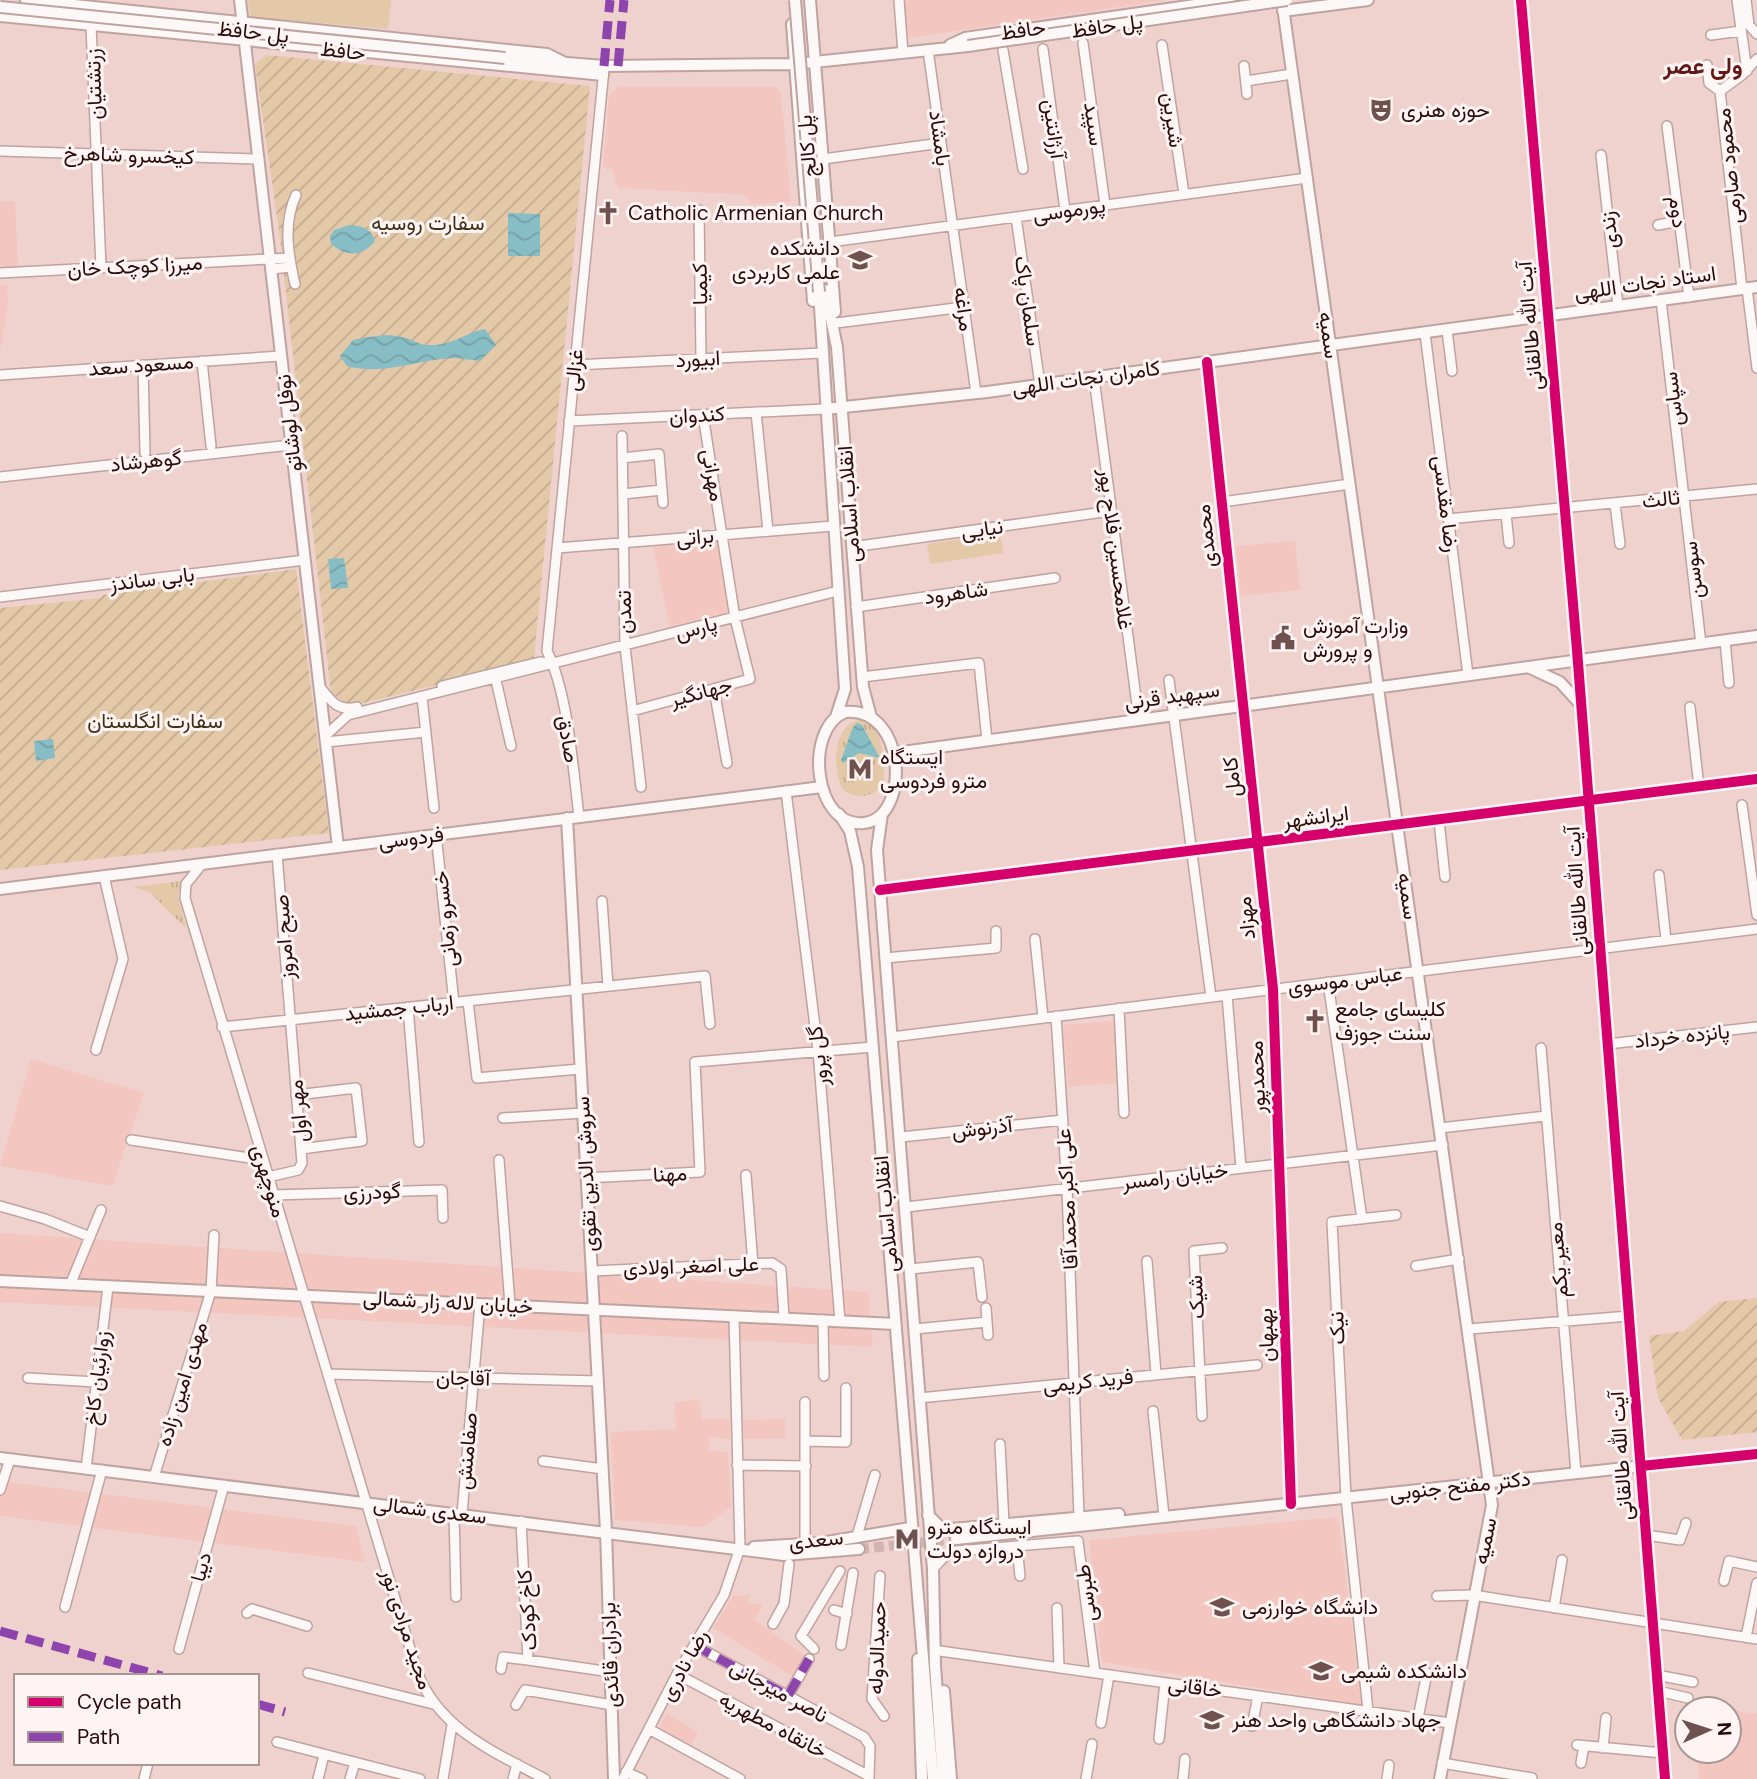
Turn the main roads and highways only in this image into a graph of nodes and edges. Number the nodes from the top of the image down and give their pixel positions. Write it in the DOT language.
graph roads {
  1 [pos="26,0"];
  2 [pos="240,0"];
  3 [pos="793,0"];
  4 [pos="802,0"];
  5 [pos="810,0"];
  6 [pos="1230,0"];
  7 [pos="1368,0"];
  8 [pos="1521,0"];
  9 [pos="46,1"];
  10 [pos="1284,4"];
  11 [pos="0,7"];
  12 [pos="0,16"];
  13 [pos="243,22"];
  14 [pos="354,33"];
  15 [pos="245,41"];
  16 [pos="968,46"];
  17 [pos="943,49"];
  18 [pos="342,51"];
  19 [pos="505,58"];
  20 [pos="815,62"];
  21 [pos="565,63"];
  22 [pos="795,64"];
  23 [pos="603,70"];
  24 [pos="802,155"];
  25 [pos="823,159"];
  26 [pos="803,168"];
  27 [pos="1749,288"];
  28 [pos="822,291"];
  29 [pos="1548,316"];
  30 [pos="1331,346"];
  31 [pos="837,347"];
  32 [pos="822,353"];
  33 [pos="841,408"];
  34 [pos="825,409"];
  35 [pos="1757,636"];
  36 [pos="1578,660"];
  37 [pos="1528,666"];
  38 [pos="1378,687"];
  39 [pos="1582,706"];
  40 [pos="836,717"];
  41 [pos="871,717"];
  42 [pos="895,753"];
  43 [pos="1757,779"];
  44 [pos="822,787"];
  45 [pos="1589,802"];
  46 [pos="839,814"];
  47 [pos="882,814"];
  48 [pos="566,818"];
  49 [pos="1398,827"];
  50 [pos="338,847"];
  51 [pos="0,889"];
  52 [pos="880,890"];
  53 [pos="0,1281"];
  54 [pos="594,1309"];
  55 [pos="895,1324"];
  56 [pos="1757,1454"];
  57 [pos="5,1459"];
  58 [pos="1641,1466"];
  59 [pos="1490,1482"];
  60 [pos="928,1515"];
  61 [pos="1164,1517"];
  62 [pos="910,1528"];
  63 [pos="606,1531"];
  64 [pos="956,1539"];
  65 [pos="740,1548"];
  66 [pos="859,1549"];
  67 [pos="756,1558"];
  68 [pos="918,1617"];
  69 [pos="936,1618"];
  70 [pos="938,1774"];
  71 [pos="614,1779"];
  72 [pos="922,1779"];
  73 [pos="951,1779"];
  74 [pos="1440,1779"];
  75 [pos="1665,1779"];
  1 -- 9 [label="main road, حافظ"];
  2 -- 13 [label="main road, نوفل لوشاتو"];
  3 -- 22 [label="main road"];
  3 -- 28 [label="main road, پل کالج, bridge"];
  4 -- 28 [label="main road, پل کالج"];
  5 -- 20 [label="main road"];
  6 -- 17 [label="main road, حافظ"];
  7 -- 10 [label="main road"];
  8 -- 29 [label="main road, آیت الله طالقانی"];
  9 -- 13 [label="main road, حافظ"];
  10 -- 16 [label="main road, پل حافظ, bridge"];
  10 -- 30 [label="main road, سمیه"];
  11 -- 19 [label="main road, پل حافظ, bridge"];
  12 -- 15 [label="main road, حافظ"];
  13 -- 14 [label="main road, حافظ"];
  13 -- 15 [label="main road, نوفل لوشاتو"];
  14 -- 18 [label="main road"];
  14 -- 21 [label="main road, حافظ"];
  15 -- 18 [label="main road, حافظ"];
  15 -- 50 [label="main road, نوفل لوشاتو"];
  16 -- 17 [label="main road, حافظ"];
  17 -- 20 [label="main road, حافظ"];
  18 -- 23 [label="main road, حافظ"];
  19 -- 21 [label="main road, حافظ"];
  20 -- 22 [label="main road, حافظ"];
  20 -- 25 [label="main road"];
  21 -- 23 [label="main road, حافظ"];
  22 -- 23 [label="main road, حافظ"];
  22 -- 24 [label="main road"];
  24 -- 25 [label="main road"];
  24 -- 26 [label="main road"];
  25 -- 26 [label="main road"];
  25 -- 31 [label="main road"];
  26 -- 32 [label="main road"];
  27 -- 29 [label="main road, استاد نجات اللهی"];
  28 -- 31 [label="main road, انقلاب اسلامی"];
  28 -- 32 [label="main road, انقلاب اسلامی"];
  29 -- 30 [label="main road, استاد نجات اللهی"];
  29 -- 36 [label="main road, آیت الله طالقانی"];
  30 -- 33 [label="main road, کامران نجات اللهی"];
  30 -- 38 [label="main road, سمیه"];
  31 -- 33 [label="main road, انقلاب اسلامی"];
  32 -- 34 [label="main road, انقلاب اسلامی"];
  33 -- 34 [label="main road, کامران نجات اللهی"];
  33 -- 41 [label="main road, انقلاب اسلامی"];
  34 -- 40 [label="main road, انقلاب اسلامی"];
  35 -- 36 [label="main road, سپهبد قرنی"];
  36 -- 37 [label="main road, سپهبد قرنی"];
  36 -- 39 [label="main road, آیت الله طالقانی"];
  37 -- 38 [label="main road, سپهبد قرنی"];
  37 -- 39 [label="main road"];
  38 -- 42 [label="main road, سپهبد قرنی"];
  38 -- 49 [label="main road, سمیه"];
  39 -- 45 [label="main road, آیت الله طالقانی"];
  40 -- 41 [label="main road"];
  40 -- 44 [label="main road"];
  41 -- 42 [label="main road"];
  42 -- 47 [label="main road"];
  43 -- 45 [label="main road, ایرانشهر"];
  44 -- 46 [label="main road"];
  44 -- 48 [label="main road, فردوسی"];
  45 -- 49 [label="main road, ایرانشهر"];
  45 -- 58 [label="main road, آیت الله طالقانی"];
  46 -- 47 [label="main road"];
  46 -- 55 [label="main road, انقلاب اسلامی"];
  47 -- 52 [label="main road, انقلاب اسلامی"];
  48 -- 50 [label="main road, فردوسی"];
  48 -- 54 [label="main road, سروش الدین تقوی"];
  49 -- 52 [label="main road, ایرانشهر"];
  49 -- 59 [label="main road, سمیه"];
  50 -- 51 [label="main road, فردوسی"];
  52 -- 60 [label="main road, انقلاب اسلامی"];
  53 -- 54 [label="main road, خیابان لاله زار شمالی"];
  54 -- 55 [label="main road, خیابان لاله زار شمالی"];
  54 -- 63 [label="main road, سروش الدین تقوی"];
  55 -- 62 [label="main road, انقلاب اسلامی"];
  56 -- 58 [label="main road, دکتر مفتح جنوبی"];
  57 -- 63 [label="main road, سعدی شمالی"];
  58 -- 59 [label="main road, دکتر مفتح جنوبی"];
  58 -- 75 [label="main road, آیت الله طالقانی"];
  59 -- 61 [label="main road, دکتر مفتح جنوبی"];
  59 -- 74 [label="main road, سمیه"];
  60 -- 61 [label="main road, دکتر مفتح جنوبی"];
  60 -- 69 [label="main road, انقلاب اسلامی"];
  61 -- 64 [label="main road, دکتر مفتح جنوبی"];
  62 -- 65 [label="main road, سعدی"];
  62 -- 68 [label="main road, انقلاب اسلامی"];
  63 -- 65 [label="main road, سعدی شمالی"];
  63 -- 71 [label="main road, برادران قائدی"];
  65 -- 66 [label="main road, سعدی شمالی"];
  65 -- 67 [label="main road"];
  68 -- 70 [label="main road, انقلاب اسلامی"];
  68 -- 72 [label="main road, انقلاب اسلامی"];
  69 -- 70 [label="main road, انقلاب اسلامی"];
  69 -- 73 [label="main road, انقلاب اسلامی"];
}
